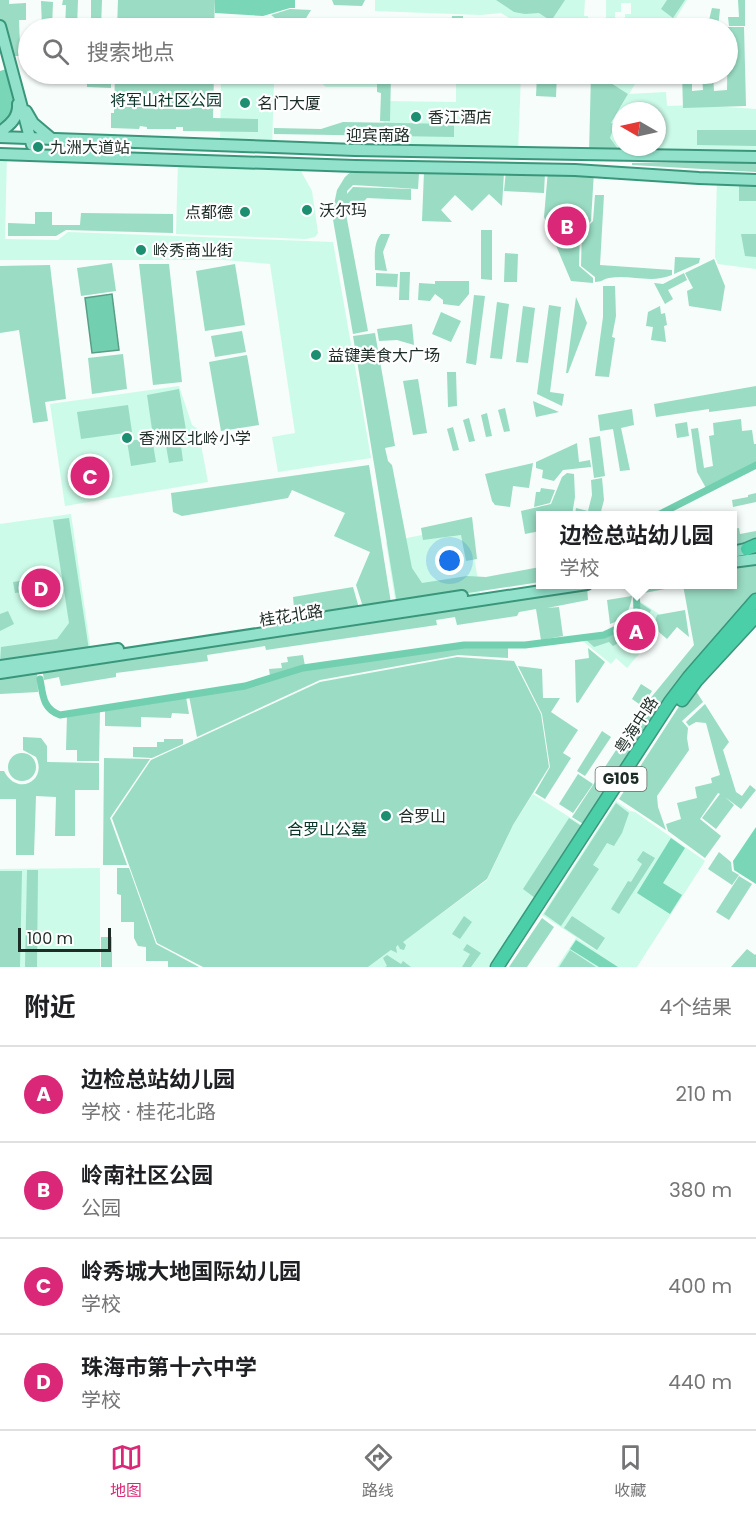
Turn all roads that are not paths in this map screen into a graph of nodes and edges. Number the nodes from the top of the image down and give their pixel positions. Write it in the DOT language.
graph roads {
  1 [pos="0,26"];
  2 [pos="17,94"];
  3 [pos="0,132"];
  4 [pos="0,137"];
  5 [pos="30,139"];
  6 [pos="52,140"];
  7 [pos="0,154"];
  8 [pos="34,155"];
  9 [pos="612,155"];
  10 [pos="660,156"];
  11 [pos="666,156"];
  12 [pos="756,156"];
  13 [pos="659,174"];
  14 [pos="756,180"];
  15 [pos="753,547"];
  16 [pos="737,551"];
  17 [pos="756,559"];
  18 [pos="737,561"];
  19 [pos="536,586"];
  20 [pos="560,589"];
  21 [pos="756,600"];
  22 [pos="756,616"];
  23 [pos="0,666"];
  24 [pos="0,673"];
  25 [pos="497,967"];
  26 [pos="506,967"];
  1 -- 2 [label="main road"];
  2 -- 3 [label="main road"];
  2 -- 5 [label="main road"];
  2 -- 6 [label="main road"];
  4 -- 5 [label="main road, 迎宾南路"];
  5 -- 6 [label="main road, 迎宾南路"];
  5 -- 8 [label="main road"];
  6 -- 9 [label="main road, 迎宾南路"];
  7 -- 8 [label="main road"];
  8 -- 13 [label="main road"];
  10 -- 13 [label="main road"];
  11 -- 12 [label="main road, 迎宾南路"];
  13 -- 14 [label="main road"];
  15 -- 16 [label="main road"];
  17 -- 18 [label="main road"];
  19 -- 23 [label="main road, 桂花北路"];
  20 -- 24 [label="main road, 桂花北路"];
  21 -- 25 [label="highway, 粤海中路 / G105"];
  22 -- 26 [label="highway, 粤海中路 / G105"];
}
